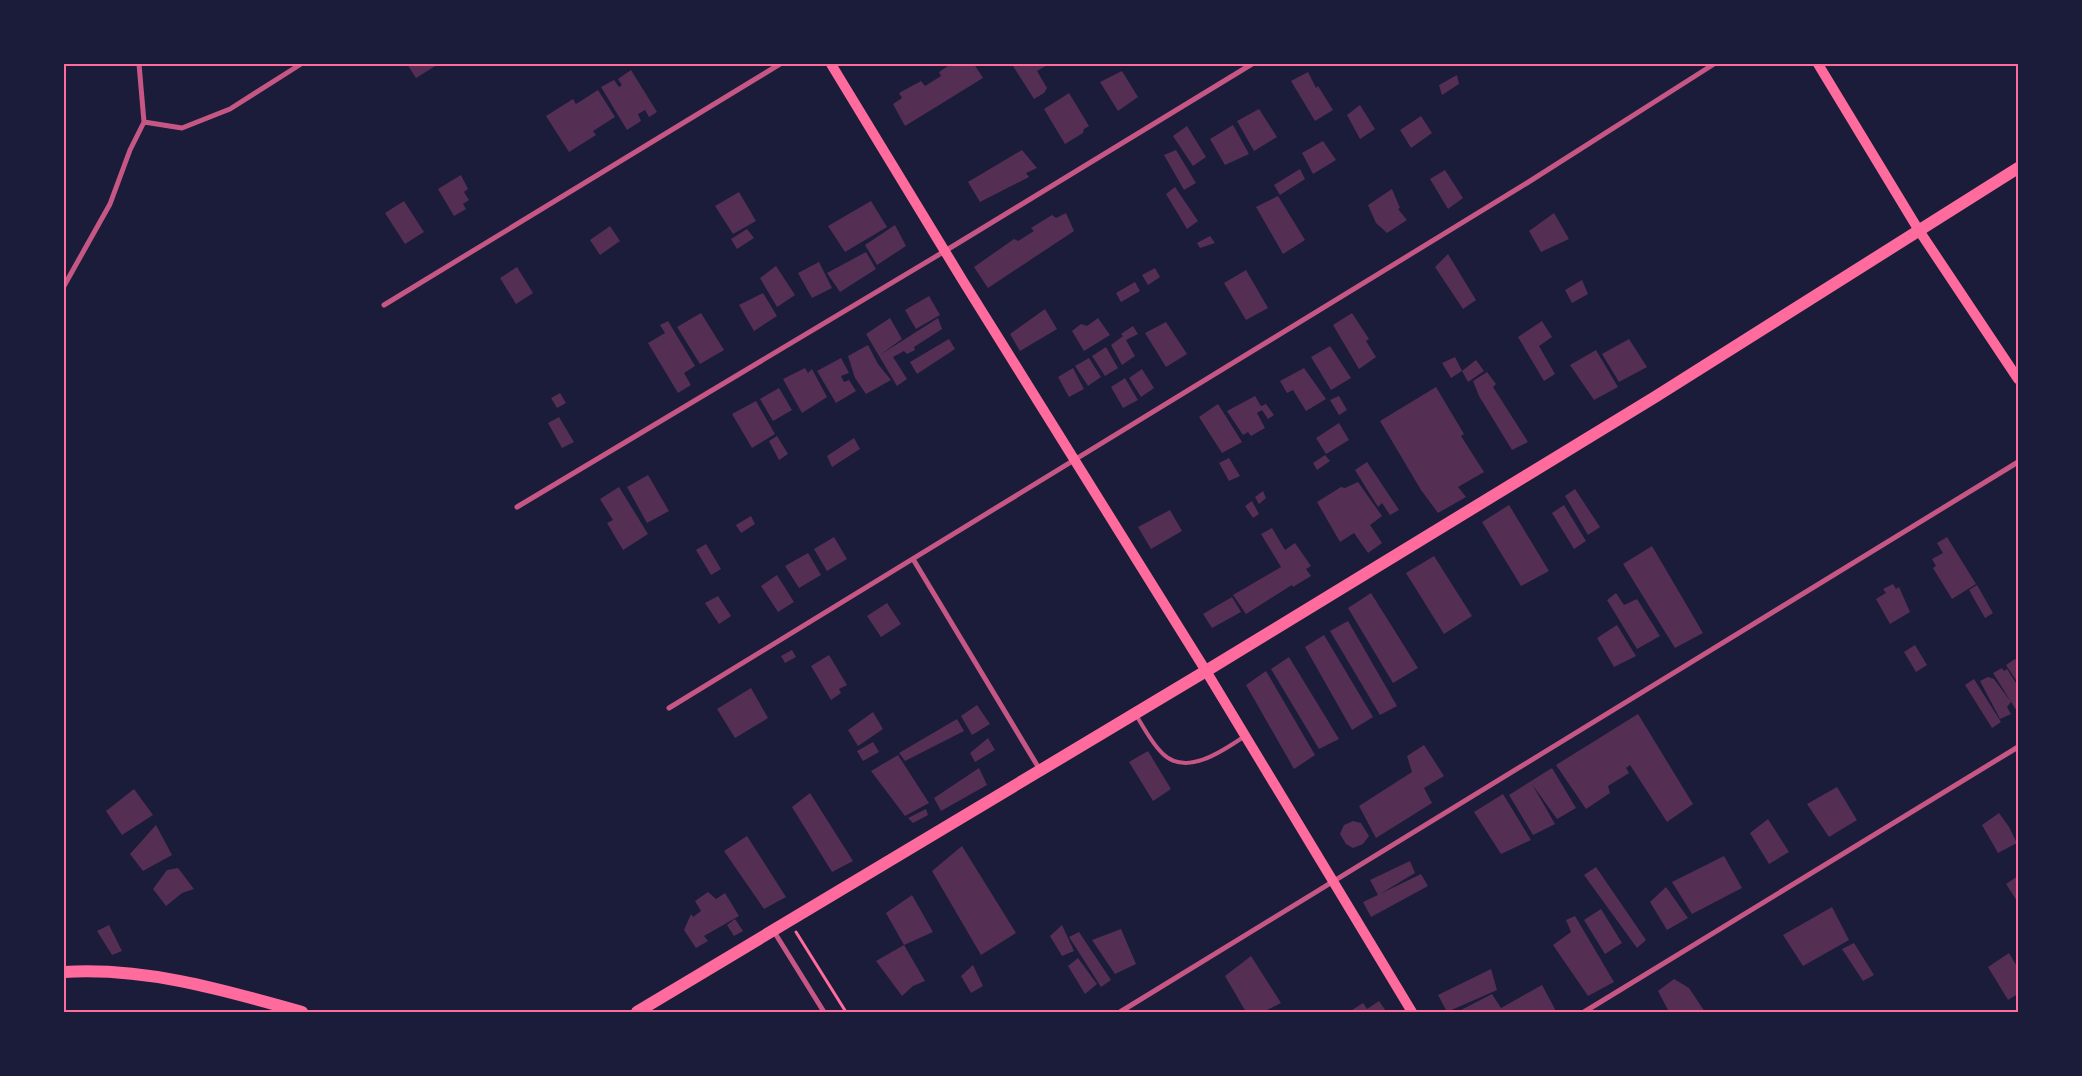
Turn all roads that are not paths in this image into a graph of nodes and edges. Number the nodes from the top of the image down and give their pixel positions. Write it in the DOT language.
graph roads {
  1 [pos="139,64"];
  2 [pos="301,64"];
  3 [pos="780,64"];
  4 [pos="831,64"];
  5 [pos="1252,64"];
  6 [pos="1714,64"];
  7 [pos="1818,64"];
  8 [pos="144,122"];
  9 [pos="2018,168"];
  10 [pos="1918,229"];
  11 [pos="945,251"];
  12 [pos="64,286"];
  13 [pos="384,305"];
  14 [pos="2018,379"];
  15 [pos="1074,459"];
  16 [pos="2018,462"];
  17 [pos="517,507"];
  18 [pos="913,560"];
  19 [pos="1206,670"];
  20 [pos="669,708"];
  21 [pos="1135,714"];
  22 [pos="1245,735"];
  23 [pos="2018,747"];
  24 [pos="1040,770"];
  25 [pos="1333,881"];
  26 [pos="773,930"];
  27 [pos="64,972"];
  28 [pos="302,1012"];
  29 [pos="637,1012"];
  30 [pos="824,1012"];
  31 [pos="1120,1012"];
  32 [pos="1412,1012"];
  33 [pos="1584,1012"];
  1 -- 8 [label="street"];
  2 -- 8 [label="street"];
  3 -- 13 [label="street"];
  4 -- 11 [label="main road"];
  5 -- 11 [label="street"];
  6 -- 15 [label="street"];
  7 -- 10 [label="main road"];
  8 -- 12 [label="street"];
  9 -- 10 [label="main road"];
  10 -- 14 [label="main road"];
  10 -- 19 [label="main road"];
  11 -- 15 [label="main road"];
  11 -- 17 [label="street"];
  15 -- 18 [label="street"];
  15 -- 19 [label="main road"];
  16 -- 25 [label="street"];
  18 -- 20 [label="street"];
  18 -- 24 [label="street"];
  19 -- 21 [label="main road"];
  19 -- 22 [label="main road"];
  21 -- 22 [label="lane"];
  21 -- 24 [label="main road"];
  22 -- 25 [label="main road"];
  23 -- 33 [label="street"];
  24 -- 26 [label="main road"];
  25 -- 31 [label="street"];
  25 -- 32 [label="main road"];
  26 -- 29 [label="main road"];
  26 -- 30 [label="street"];
  27 -- 28 [label="main road"];
}
